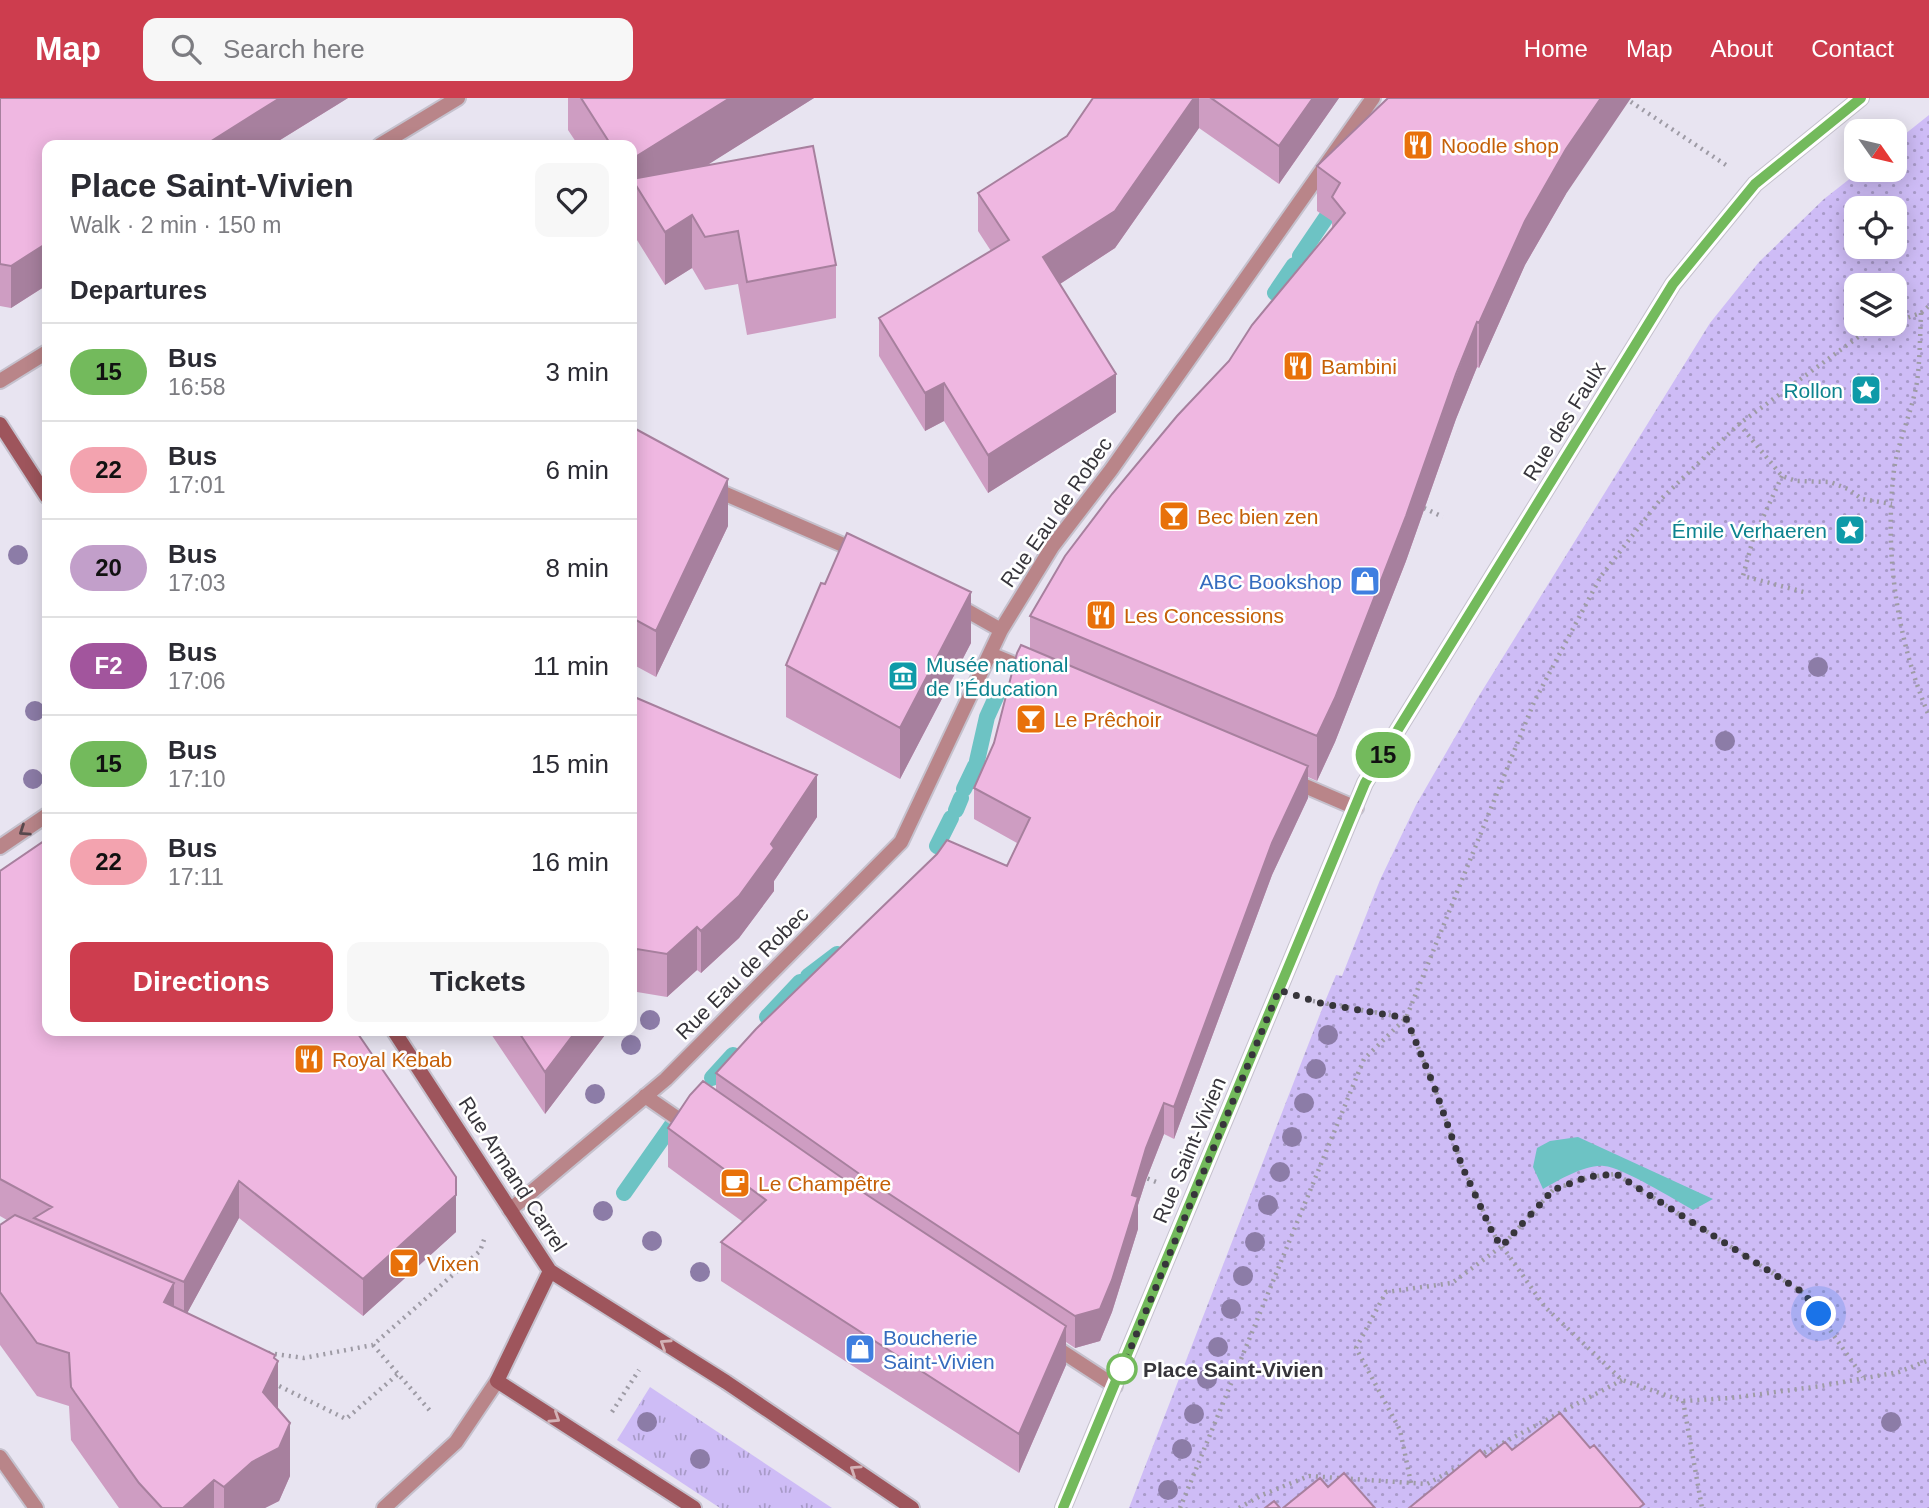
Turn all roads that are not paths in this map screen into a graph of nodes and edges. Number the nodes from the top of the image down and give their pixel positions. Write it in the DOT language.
graph roads {
  1 [pos="458,98"];
  2 [pos="1373,98"];
  3 [pos="1861,98"];
  4 [pos="388,140"];
  5 [pos="42,355"];
  6 [pos="0,381"];
  7 [pos="0,424"];
  8 [pos="42,489"];
  9 [pos="714,489"];
  10 [pos="876,560"];
  11 [pos="937,594"];
  12 [pos="1001,630"];
  13 [pos="990,654"];
  14 [pos="1042,676"];
  15 [pos="1273,773"];
  16 [pos="1356,808"];
  17 [pos="42,818"];
  18 [pos="0,847"];
  19 [pos="397,1036"];
  20 [pos="645,1096"];
  21 [pos="698,1110"];
  22 [pos="510,1210"];
  23 [pos="550,1271"];
  24 [pos="1038,1335"];
  25 [pos="497,1381"];
  26 [pos="1115,1385"];
  27 [pos="0,1457"];
  28 [pos="36,1508"];
  29 [pos="384,1508"];
  30 [pos="694,1508"];
  31 [pos="912,1508"];
  32 [pos="1063,1508"];
  1 -- 4 [label="street"];
  2 -- 12 [label="street, Rue Eau de Robec"];
  3 -- 16 [label="street, Rue des Faulx"];
  5 -- 6 [label="street"];
  7 -- 8 [label="street"];
  9 -- 10 [label="street"];
  11 -- 12 [label="street"];
  12 -- 13 [label="street, Rue Eau de Robec"];
  13 -- 14 [label="street"];
  13 -- 20 [label="street, Rue Eau de Robec"];
  15 -- 16 [label="street"];
  16 -- 26 [label="street, Rue Saint-Vivien"];
  17 -- 18 [label="street, one-way"];
  19 -- 22 [label="street, Rue Armand Carrel"];
  20 -- 21 [label="street"];
  20 -- 22 [label="street, Rue Eau de Robec"];
  22 -- 23 [label="street, Rue Armand Carrel"];
  23 -- 25 [label="street"];
  31 -- 23 [label="street, one-way"];
  24 -- 26 [label="street"];
  25 -- 29 [label="street"];
  25 -- 30 [label="street, one-way"];
  26 -- 32 [label="street, Rue Saint-Vivien"];
  27 -- 28 [label="street"];
}
